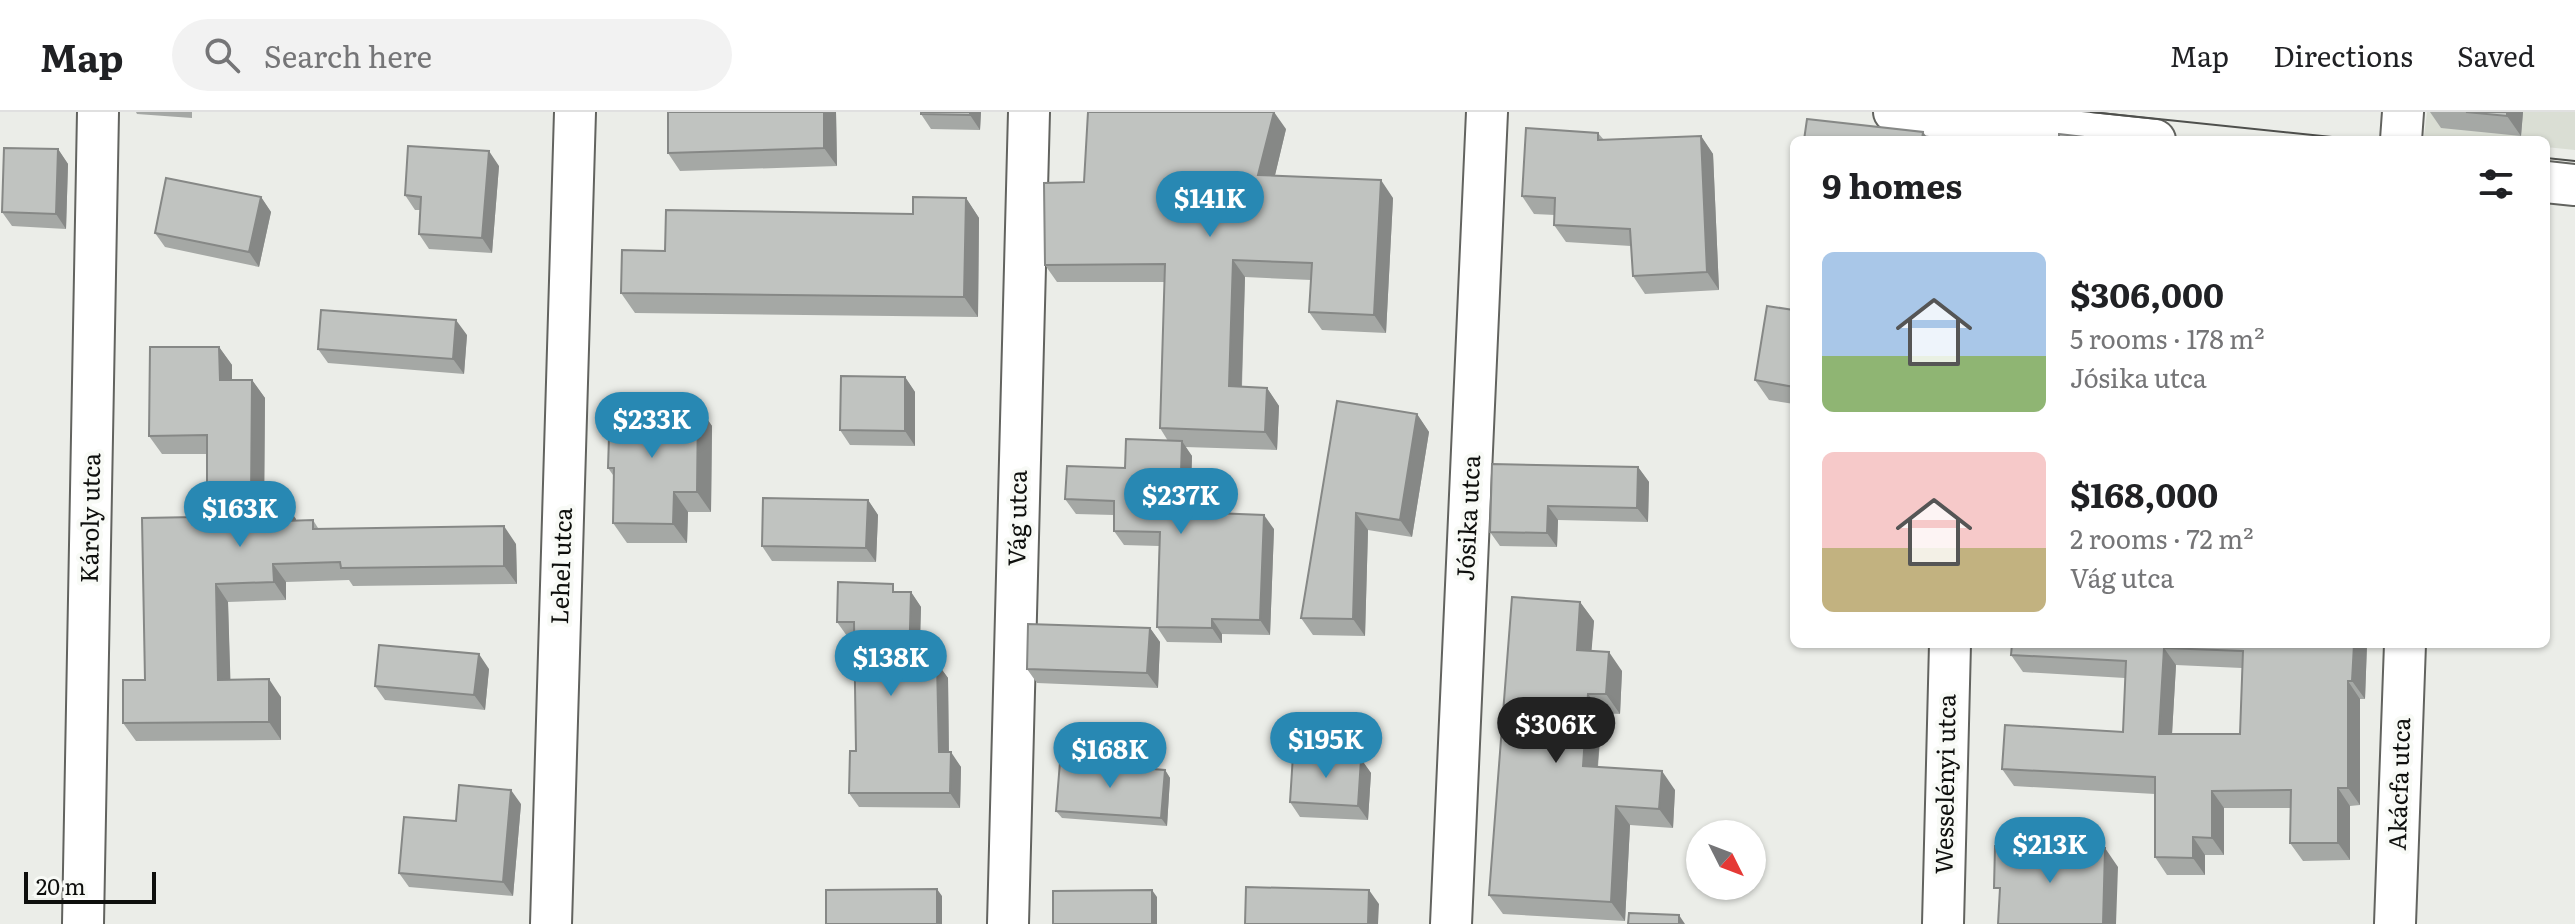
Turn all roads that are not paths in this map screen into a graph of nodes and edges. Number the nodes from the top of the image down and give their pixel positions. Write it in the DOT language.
graph roads {
  1 [pos="98,112"];
  2 [pos="575,112"];
  3 [pos="1029,112"];
  4 [pos="1487,112"];
  5 [pos="1894,112"];
  6 [pos="2403,112"];
  7 [pos="1962,124"];
  8 [pos="2107,136"];
  9 [pos="2401,136"];
  10 [pos="2550,182"];
  11 [pos="2575,185"];
  12 [pos="1950,648"];
  13 [pos="2405,648"];
  14 [pos="83,924"];
  15 [pos="551,924"];
  16 [pos="1008,924"];
  17 [pos="1451,924"];
  18 [pos="1943,924"];
  19 [pos="2395,924"];
  1 -- 14 [label="street, Károly utca"];
  2 -- 15 [label="street, Lehel utca"];
  3 -- 16 [label="street, Vág utca"];
  4 -- 17 [label="street, Jósika utca"];
  5 -- 7 [label="street"];
  6 -- 9 [label="street"];
  7 -- 8 [label="street"];
  10 -- 11 [label="street"];
  12 -- 18 [label="street, Wesselényi utca"];
  13 -- 19 [label="street, Akácfa utca"];
}
